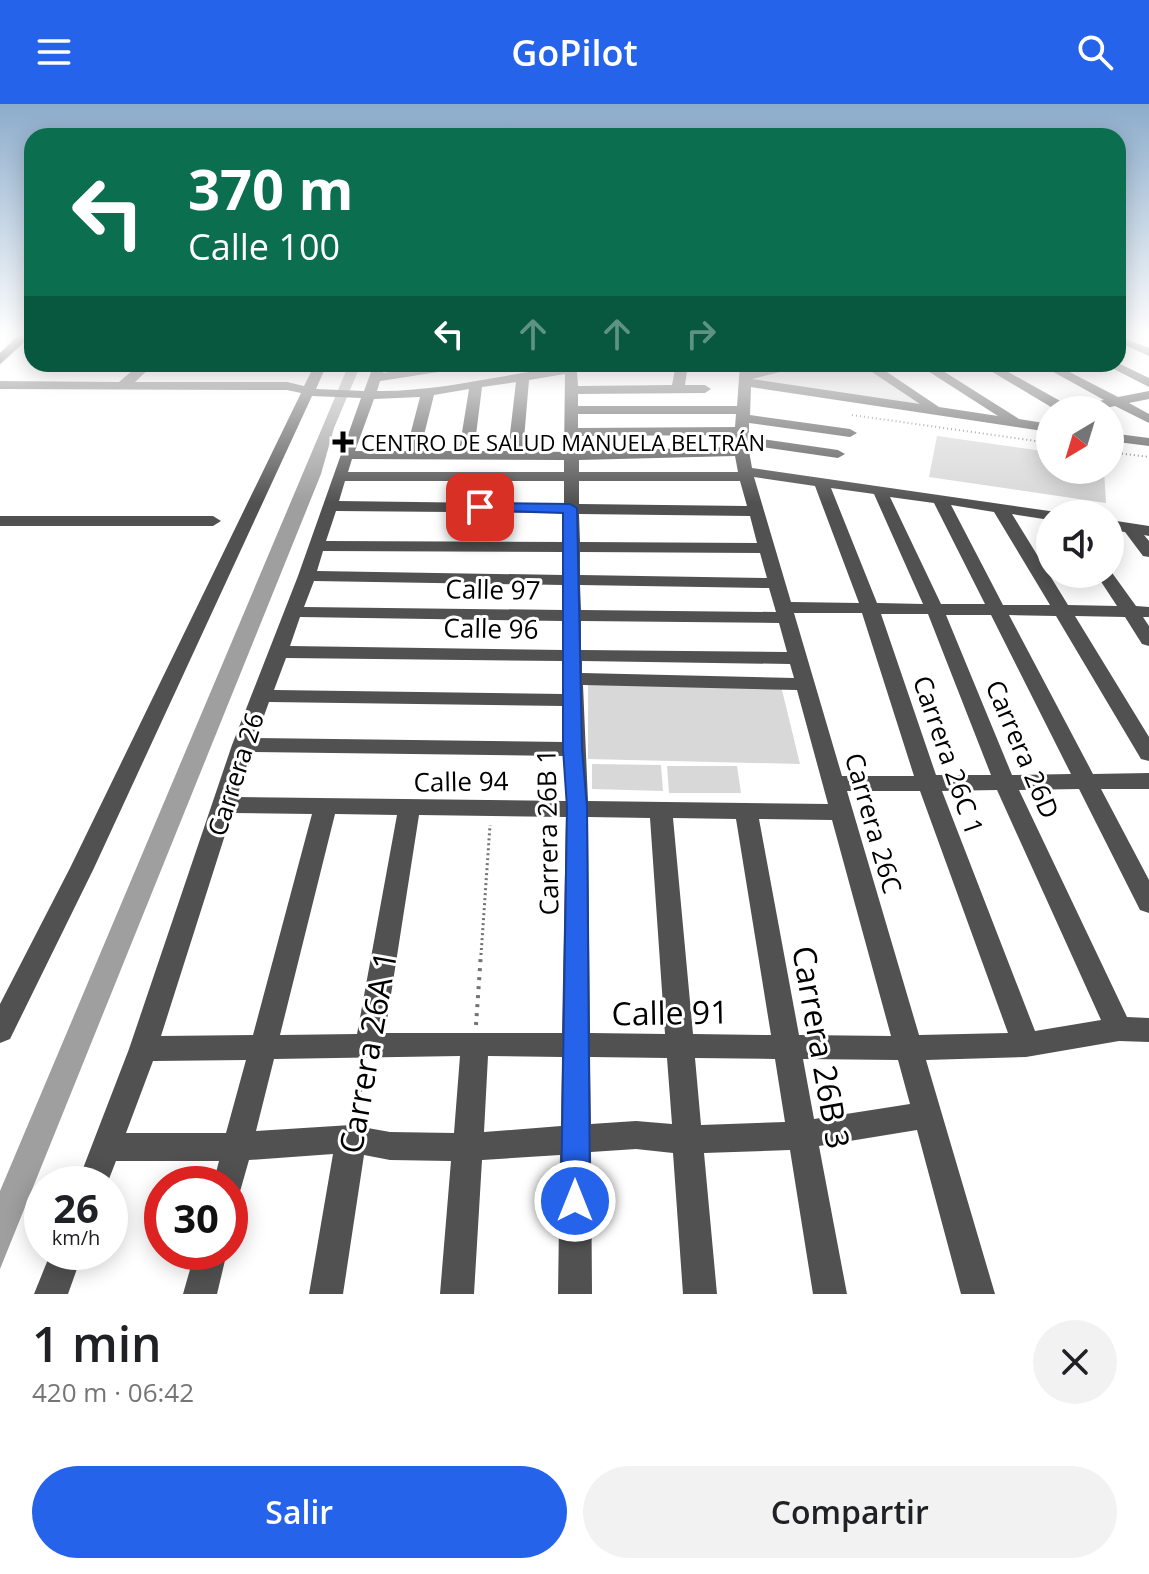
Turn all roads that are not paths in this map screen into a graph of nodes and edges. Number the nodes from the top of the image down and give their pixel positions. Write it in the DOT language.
graph roads {
  1 [pos="315,392"];
  2 [pos="327,392"];
  3 [pos="367,392"];
  4 [pos="399,392"];
  5 [pos="436,392"];
  6 [pos="475,392"];
  7 [pos="522,392"];
  8 [pos="571,392"];
  9 [pos="745,392"];
  10 [pos="840,392"];
  11 [pos="909,392"];
  12 [pos="968,392"];
  13 [pos="428,393"];
  14 [pos="1149,395"];
  15 [pos="1124,400"];
  16 [pos="1124,405"];
  17 [pos="571,410"];
  18 [pos="939,411"];
  19 [pos="1036,419"];
  20 [pos="1149,419"];
  21 [pos="1019,423"];
  22 [pos="1036,426"];
  23 [pos="850,433"];
  24 [pos="1124,441"];
  25 [pos="1149,442"];
  26 [pos="744,443"];
  27 [pos="571,454"];
  28 [pos="838,454"];
  29 [pos="346,455"];
  30 [pos="412,455"];
  31 [pos="515,455"];
  32 [pos="466,456"];
  33 [pos="339,476"];
  34 [pos="821,482"];
  35 [pos="879,489"];
  36 [pos="939,498"];
  37 [pos="329,506"];
  38 [pos="570,508"];
  39 [pos="1000,508"];
  40 [pos="757,511"];
  41 [pos="1036,513"];
  42 [pos="0,521"];
  43 [pos="213,521"];
  44 [pos="1124,527"];
  45 [pos="1130,528"];
  46 [pos="1149,531"];
  47 [pos="317,546"];
  48 [pos="571,547"];
  49 [pos="767,548"];
  50 [pos="1149,552"];
  51 [pos="307,576"];
  52 [pos="571,579"];
  53 [pos="777,583"];
  54 [pos="1118,588"];
  55 [pos="934,607"];
  56 [pos="997,608"];
  57 [pos="870,609"];
  58 [pos="1064,610"];
  59 [pos="294,612"];
  60 [pos="1140,612"];
  61 [pos="786,613"];
  62 [pos="572,616"];
  63 [pos="1149,640"];
  64 [pos="280,652"];
  65 [pos="799,658"];
  66 [pos="573,678"];
  67 [pos="805,684"];
  68 [pos="260,696"];
  69 [pos="243,745"];
  70 [pos="573,749"];
  71 [pos="1149,754"];
  72 [pos="927,781"];
  73 [pos="1004,781"];
  74 [pos="1086,781"];
  75 [pos="1149,781"];
  76 [pos="834,784"];
  77 [pos="225,805"];
  78 [pos="577,807"];
  79 [pos="325,808"];
  80 [pos="409,809"];
  81 [pos="661,810"];
  82 [pos="746,811"];
  83 [pos="842,812"];
  84 [pos="1149,903"];
  85 [pos="1119,1029"];
  86 [pos="1149,1030"];
  87 [pos="0,1031"];
  88 [pos="475,1044"];
  89 [pos="679,1045"];
  90 [pos="787,1045"];
  91 [pos="1026,1045"];
  92 [pos="265,1046"];
  93 [pos="369,1047"];
  94 [pos="576,1047"];
  95 [pos="908,1048"];
  96 [pos="143,1049"];
  97 [pos="927,1115"];
  98 [pos="803,1135"];
  99 [pos="575,1138"];
  100 [pos="351,1139"];
  101 [pos="687,1140"];
  102 [pos="106,1147"];
  103 [pos="237,1147"];
  104 [pos="467,1147"];
  105 [pos="99,1166"];
  106 [pos="232,1166"];
  107 [pos="60,1270"];
  108 [pos="206,1270"];
  109 [pos="51,1294"];
  110 [pos="200,1294"];
  111 [pos="326,1294"];
  112 [pos="457,1294"];
  113 [pos="575,1294"];
  114 [pos="700,1294"];
  115 [pos="830,1294"];
  116 [pos="978,1294"];
  1 -- 2 [label="street"];
  1 -- 87 [label="street"];
  3 -- 29 [label="street, Carrera 26"];
  4 -- 13 [label="street"];
  5 -- 13 [label="street"];
  6 -- 32 [label="street"];
  7 -- 31 [label="street"];
  8 -- 17 [label="street, Carrera 26B 1"];
  9 -- 26 [label="street, Carrera 26C"];
  10 -- 18 [label="street"];
  11 -- 18 [label="street"];
  12 -- 21 [label="street"];
  13 -- 30 [label="street"];
  14 -- 15 [label="street"];
  16 -- 20 [label="street"];
  17 -- 26 [label="street"];
  17 -- 27 [label="street, Carrera 26B 1"];
  18 -- 21 [label="street"];
  19 -- 21 [label="street"];
  21 -- 22 [label="street"];
  23 -- 26 [label="street"];
  24 -- 25 [label="street"];
  26 -- 27 [label="street"];
  26 -- 27 [label="street"];
  26 -- 27 [label="street"];
  26 -- 28 [label="street"];
  26 -- 34 [label="street"];
  26 -- 40 [label="street, Carrera 26C"];
  27 -- 31 [label="street"];
  27 -- 33 [label="street"];
  27 -- 38 [label="street, Carrera 26B 1"];
  29 -- 30 [label="street"];
  29 -- 33 [label="street, Carrera 26"];
  30 -- 32 [label="street"];
  31 -- 32 [label="street"];
  33 -- 37 [label="street, Carrera 26"];
  34 -- 35 [label="street"];
  34 -- 57 [label="street, Carrera 26C 1"];
  35 -- 36 [label="street"];
  35 -- 55 [label="street, Carrera 26D"];
  36 -- 39 [label="street"];
  36 -- 56 [label="street"];
  37 -- 38 [label="street"];
  37 -- 47 [label="street, Carrera 26"];
  38 -- 40 [label="street"];
  38 -- 48 [label="street, Carrera 26B 1"];
  39 -- 41 [label="street"];
  39 -- 58 [label="street"];
  40 -- 49 [label="street, Carrera 26C"];
  42 -- 43 [label="street"];
  44 -- 45 [label="street"];
  45 -- 46 [label="street"];
  45 -- 50 [label="street"];
  47 -- 48 [label="street"];
  47 -- 51 [label="street, Carrera 26"];
  48 -- 49 [label="street"];
  48 -- 52 [label="street, Carrera 26B 1"];
  49 -- 53 [label="street, Carrera 26C"];
  51 -- 52 [label="street"];
  51 -- 59 [label="street, Carrera 26"];
  52 -- 53 [label="street"];
  52 -- 62 [label="street, Carrera 26B 1"];
  53 -- 61 [label="street, Carrera 26C"];
  54 -- 60 [label="street"];
  55 -- 56 [label="street, Calle 97"];
  55 -- 57 [label="street, Calle 97"];
  55 -- 73 [label="street, Carrera 26D"];
  56 -- 58 [label="street, Calle 97"];
  56 -- 74 [label="street"];
  57 -- 61 [label="street, Calle 97"];
  57 -- 72 [label="street, Carrera 26C 1"];
  58 -- 60 [label="street, Calle 97"];
  58 -- 71 [label="street"];
  59 -- 62 [label="street, Calle 97"];
  59 -- 64 [label="street, Carrera 26"];
  60 -- 63 [label="street"];
  61 -- 62 [label="street, Calle 97"];
  61 -- 65 [label="street, Carrera 26C"];
  62 -- 66 [label="street, Carrera 26B 1"];
  64 -- 66 [label="street, Calle 96"];
  64 -- 68 [label="street, Carrera 26"];
  65 -- 66 [label="street, Calle 96"];
  65 -- 67 [label="street, Carrera 26C"];
  66 -- 67 [label="street"];
  66 -- 68 [label="street"];
  66 -- 70 [label="street, Carrera 26B 1"];
  67 -- 76 [label="street, Carrera 26C"];
  68 -- 69 [label="street, Carrera 26"];
  69 -- 70 [label="street"];
  69 -- 77 [label="street, Carrera 26"];
  70 -- 78 [label="street, Carrera 26B 1"];
  72 -- 73 [label="street"];
  72 -- 76 [label="street"];
  72 -- 91 [label="street, Carrera 26C 1"];
  73 -- 74 [label="street"];
  73 -- 85 [label="street, Carrera 26D"];
  74 -- 75 [label="street"];
  74 -- 84 [label="street"];
  76 -- 83 [label="street, Carrera 26C"];
  77 -- 79 [label="street, Calle 94"];
  77 -- 96 [label="street, Carrera 26"];
  78 -- 80 [label="street, Calle 94"];
  78 -- 81 [label="street, Calle 94"];
  78 -- 94 [label="street, Carrera 26B 1"];
  79 -- 80 [label="street, Calle 94"];
  79 -- 92 [label="street"];
  80 -- 93 [label="street, Carrera 26A 1"];
  81 -- 82 [label="street, Calle 94"];
  81 -- 89 [label="street"];
  82 -- 83 [label="street, Calle 94"];
  82 -- 90 [label="street, Carrera 26B 3"];
  83 -- 95 [label="street, Carrera 26C"];
  85 -- 86 [label="street, Calle 91"];
  85 -- 91 [label="street, Calle 91"];
  88 -- 93 [label="street, Calle 91"];
  88 -- 94 [label="street, Calle 91"];
  88 -- 104 [label="street"];
  89 -- 90 [label="street, Calle 91"];
  89 -- 94 [label="street, Calle 91"];
  89 -- 101 [label="street"];
  90 -- 95 [label="street, Calle 91"];
  90 -- 98 [label="street, Carrera 26B 3"];
  91 -- 95 [label="street, Calle 91"];
  92 -- 93 [label="street, Calle 91"];
  92 -- 96 [label="street, Calle 91"];
  92 -- 103 [label="street"];
  94 -- 99 [label="street, Carrera 26B 1"];
  95 -- 97 [label="street, Carrera 26C"];
  96 -- 102 [label="street, Carrera 26"];
  97 -- 98 [label="street"];
  97 -- 116 [label="street, Carrera 26C"];
  98 -- 101 [label="street"];
  98 -- 115 [label="street, Carrera 26B 3"];
  99 -- 101 [label="street"];
  99 -- 104 [label="street"];
  99 -- 113 [label="street, Carrera 26B 1"];
  100 -- 103 [label="street"];
  100 -- 104 [label="street"];
  100 -- 111 [label="street, Carrera 26A 1"];
  101 -- 114 [label="street"];
  102 -- 103 [label="street"];
  102 -- 105 [label="street, Carrera 26"];
  103 -- 106 [label="street"];
  104 -- 112 [label="street"];
  107 -- 109 [label="street"];
  108 -- 110 [label="street"];
}
